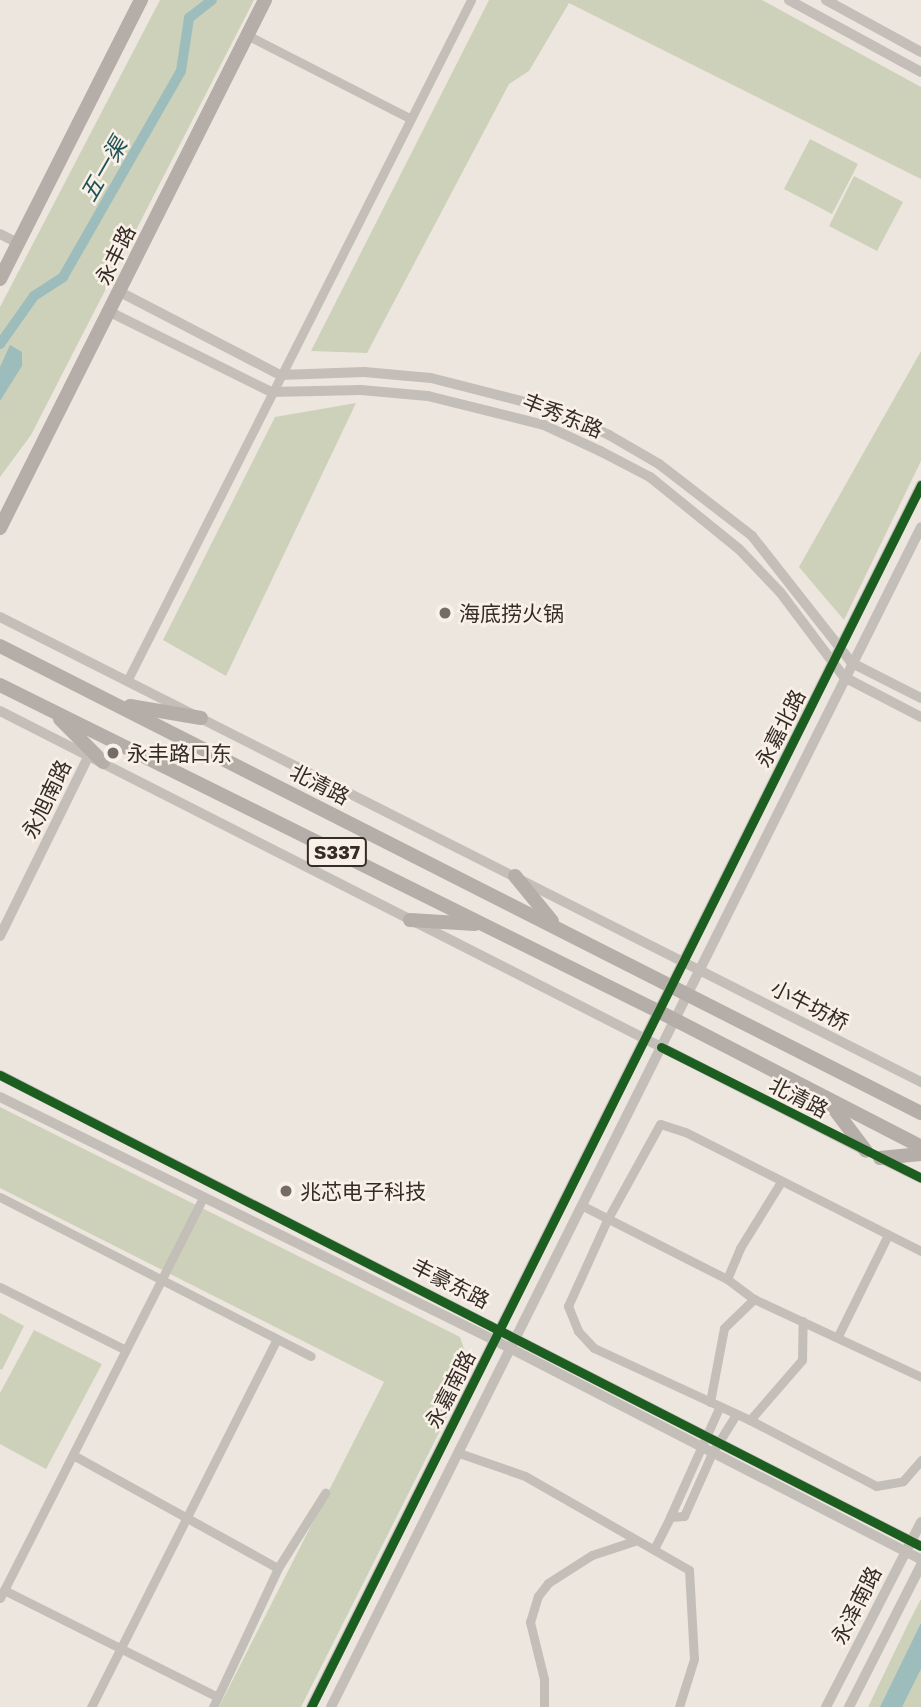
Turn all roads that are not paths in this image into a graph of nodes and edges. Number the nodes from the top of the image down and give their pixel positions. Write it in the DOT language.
graph roads {
  1 [pos="141,0"];
  2 [pos="265,0"];
  3 [pos="471,0"];
  4 [pos="826,0"];
  5 [pos="797,2"];
  6 [pos="247,35"];
  7 [pos="921,52"];
  8 [pos="921,72"];
  9 [pos="411,119"];
  10 [pos="0,234"];
  11 [pos="18,243"];
  12 [pos="0,279"];
  13 [pos="120,292"];
  14 [pos="110,312"];
  15 [pos="280,375"];
  16 [pos="271,392"];
  17 [pos="921,485"];
  18 [pos="921,527"];
  19 [pos="0,528"];
  20 [pos="0,617"];
  21 [pos="0,646"];
  22 [pos="839,649"];
  23 [pos="852,663"];
  24 [pos="832,664"];
  25 [pos="844,677"];
  26 [pos="127,681"];
  27 [pos="0,685"];
  28 [pos="921,698"];
  29 [pos="116,704"];
  30 [pos="0,711"];
  31 [pos="51,711"];
  32 [pos="921,717"];
  33 [pos="201,718"];
  34 [pos="89,755"];
  35 [pos="103,762"];
  36 [pos="515,876"];
  37 [pos="410,920"];
  38 [pos="482,924"];
  39 [pos="557,928"];
  40 [pos="0,936"];
  41 [pos="682,961"];
  42 [pos="699,970"];
  43 [pos="669,985"];
  44 [pos="687,995"];
  45 [pos="658,1011"];
  46 [pos="675,1020"];
  47 [pos="644,1038"];
  48 [pos="661,1047"];
  49 [pos="0,1075"];
  50 [pos="921,1082"];
  51 [pos="0,1097"];
  52 [pos="826,1098"];
  53 [pos="921,1113"];
  54 [pos="921,1147"];
  55 [pos="873,1154"];
  56 [pos="921,1154"];
  57 [pos="921,1178"];
  58 [pos="781,1182"];
  59 [pos="203,1196"];
  60 [pos="0,1197"];
  61 [pos="583,1206"];
  62 [pos="607,1220"];
  63 [pos="888,1236"];
  64 [pos="921,1251"];
  65 [pos="160,1279"];
  66 [pos="727,1279"];
  67 [pos="0,1287"];
  68 [pos="754,1299"];
  69 [pos="803,1321"];
  70 [pos="500,1328"];
  71 [pos="517,1336"];
  72 [pos="838,1336"];
  73 [pos="277,1339"];
  74 [pos="494,1340"];
  75 [pos="124,1349"];
  76 [pos="510,1349"];
  77 [pos="311,1356"];
  78 [pos="921,1377"];
  79 [pos="714,1405"];
  80 [pos="735,1416"];
  81 [pos="750,1420"];
  82 [pos="706,1435"];
  83 [pos="719,1442"];
  84 [pos="707,1450"];
  85 [pos="459,1453"];
  86 [pos="72,1455"];
  87 [pos="921,1460"];
  88 [pos="325,1493"];
  89 [pos="670,1517"];
  90 [pos="184,1518"];
  91 [pos="921,1521"];
  92 [pos="635,1541"];
  93 [pos="916,1544"];
  94 [pos="655,1547"];
  95 [pos="905,1552"];
  96 [pos="921,1559"];
  97 [pos="921,1565"];
  98 [pos="278,1568"];
  99 [pos="2,1594"];
  100 [pos="121,1648"];
  101 [pos="218,1697"];
  102 [pos="91,1707"];
  103 [pos="213,1707"];
  104 [pos="311,1707"];
  105 [pos="331,1707"];
  106 [pos="544,1707"];
  107 [pos="679,1707"];
  108 [pos="826,1707"];
  109 [pos="849,1707"];
  1 -- 11 [label="main road"];
  2 -- 6 [label="main road, 永丰路"];
  3 -- 9 [label="street"];
  4 -- 7 [label="street"];
  5 -- 8 [label="street"];
  6 -- 9 [label="street"];
  6 -- 13 [label="main road, 永丰路"];
  9 -- 15 [label="street"];
  10 -- 11 [label="street"];
  11 -- 12 [label="main road"];
  13 -- 14 [label="main road, 永丰路"];
  13 -- 15 [label="street, 丰秀东路"];
  14 -- 16 [label="street, 丰秀东路"];
  14 -- 19 [label="main road, 永丰路"];
  15 -- 16 [label="street"];
  15 -- 22 [label="street, 丰秀东路"];
  16 -- 24 [label="street, 丰秀东路"];
  16 -- 26 [label="street"];
  17 -- 22 [label="street, 永嘉北路"];
  18 -- 23 [label="street, 永嘉北路"];
  20 -- 26 [label="street, 北清路"];
  21 -- 29 [label="main road, 北清路 / S337"];
  22 -- 23 [label="street, 丰秀东路"];
  22 -- 24 [label="street, 永嘉北路"];
  23 -- 25 [label="street, 永嘉北路"];
  23 -- 28 [label="street, 丰秀东路"];
  24 -- 25 [label="street, 丰秀东路"];
  24 -- 41 [label="street, 永嘉北路"];
  25 -- 32 [label="street, 丰秀东路"];
  25 -- 42 [label="street, 永嘉北路"];
  26 -- 33 [label="street, 北清路"];
  27 -- 31 [label="main road, 北清路 / S337"];
  29 -- 33 [label="main road"];
  29 -- 39 [label="main road, 北清路 / S337"];
  30 -- 34 [label="street, 北清路"];
  31 -- 35 [label="main road"];
  31 -- 38 [label="main road, 北清路 / S337"];
  33 -- 36 [label="street, 北清路"];
  34 -- 35 [label="street, 北清路"];
  34 -- 40 [label="street, 永旭南路"];
  35 -- 37 [label="street, 北清路"];
  36 -- 39 [label="main road"];
  36 -- 41 [label="street, 北清路"];
  37 -- 38 [label="main road"];
  37 -- 47 [label="street, 北清路"];
  38 -- 45 [label="main road, 北清路 / S337"];
  39 -- 43 [label="main road, 北清路 / S337"];
  41 -- 42 [label="street, 小牛坊桥"];
  41 -- 43 [label="street, 永嘉北路"];
  42 -- 44 [label="street, 永嘉北路"];
  42 -- 50 [label="street, 小牛坊桥"];
  43 -- 44 [label="main road, 北清路 / S337"];
  43 -- 45 [label="street, 永嘉北路"];
  44 -- 46 [label="street, 永嘉北路"];
  44 -- 53 [label="main road, 北清路 / S337"];
  45 -- 46 [label="main road, 北清路 / S337"];
  45 -- 47 [label="street, 永嘉南路"];
  46 -- 48 [label="street, 永嘉南路"];
  46 -- 52 [label="main road, 北清路 / S337"];
  47 -- 48 [label="street, 北清路"];
  47 -- 70 [label="street, 永嘉南路"];
  48 -- 55 [label="street, 北清路"];
  48 -- 61 [label="street, 永嘉南路"];
  49 -- 70 [label="street, 丰豪东路"];
  51 -- 59 [label="street, 丰豪东路"];
  52 -- 54 [label="main road, 北清路 / S337"];
  52 -- 55 [label="main road"];
  55 -- 56 [label="main road"];
  55 -- 57 [label="street, 北清路"];
  58 -- 62 [label="street"];
  58 -- 63 [label="street"];
  58 -- 66 [label="street"];
  59 -- 65 [label="street"];
  59 -- 74 [label="street, 丰豪东路"];
  60 -- 65 [label="street"];
  61 -- 62 [label="street"];
  61 -- 71 [label="street, 永嘉南路"];
  62 -- 66 [label="street"];
  62 -- 79 [label="street"];
  63 -- 64 [label="street"];
  63 -- 72 [label="street"];
  65 -- 73 [label="street"];
  65 -- 75 [label="street"];
  66 -- 68 [label="street"];
  67 -- 75 [label="street"];
  68 -- 69 [label="street"];
  68 -- 79 [label="street"];
  69 -- 72 [label="street"];
  69 -- 81 [label="street"];
  70 -- 71 [label="street, 丰豪东路"];
  70 -- 74 [label="street, 永嘉南路"];
  71 -- 76 [label="street, 永嘉南路"];
  71 -- 82 [label="street, 丰豪东路"];
  72 -- 78 [label="street"];
  73 -- 77 [label="street"];
  73 -- 90 [label="street"];
  74 -- 76 [label="street, 丰豪东路"];
  74 -- 104 [label="street, 永嘉南路"];
  75 -- 86 [label="street"];
  76 -- 84 [label="street, 丰豪东路"];
  76 -- 85 [label="street, 永嘉南路"];
  79 -- 80 [label="street"];
  79 -- 82 [label="street"];
  80 -- 81 [label="street"];
  80 -- 83 [label="street"];
  81 -- 87 [label="street"];
  82 -- 83 [label="street, 丰豪东路"];
  82 -- 84 [label="street"];
  83 -- 84 [label="street"];
  83 -- 93 [label="street, 丰豪东路"];
  84 -- 89 [label="street"];
  84 -- 89 [label="street"];
  84 -- 95 [label="street, 丰豪东路"];
  85 -- 92 [label="street"];
  85 -- 105 [label="street, 永嘉南路"];
  86 -- 90 [label="street"];
  86 -- 99 [label="street"];
  88 -- 98 [label="street"];
  89 -- 94 [label="street"];
  90 -- 98 [label="street"];
  90 -- 100 [label="street"];
  91 -- 93 [label="street, 永泽南路"];
  92 -- 94 [label="street"];
  92 -- 106 [label="street"];
  93 -- 95 [label="street, 永泽南路"];
  94 -- 107 [label="street"];
  95 -- 96 [label="street, 丰豪东路"];
  95 -- 108 [label="street, 永泽南路"];
  97 -- 109 [label="street, 永泽南路"];
  98 -- 101 [label="street"];
  99 -- 100 [label="street"];
  100 -- 101 [label="street"];
  100 -- 102 [label="street"];
  101 -- 103 [label="street"];
}
